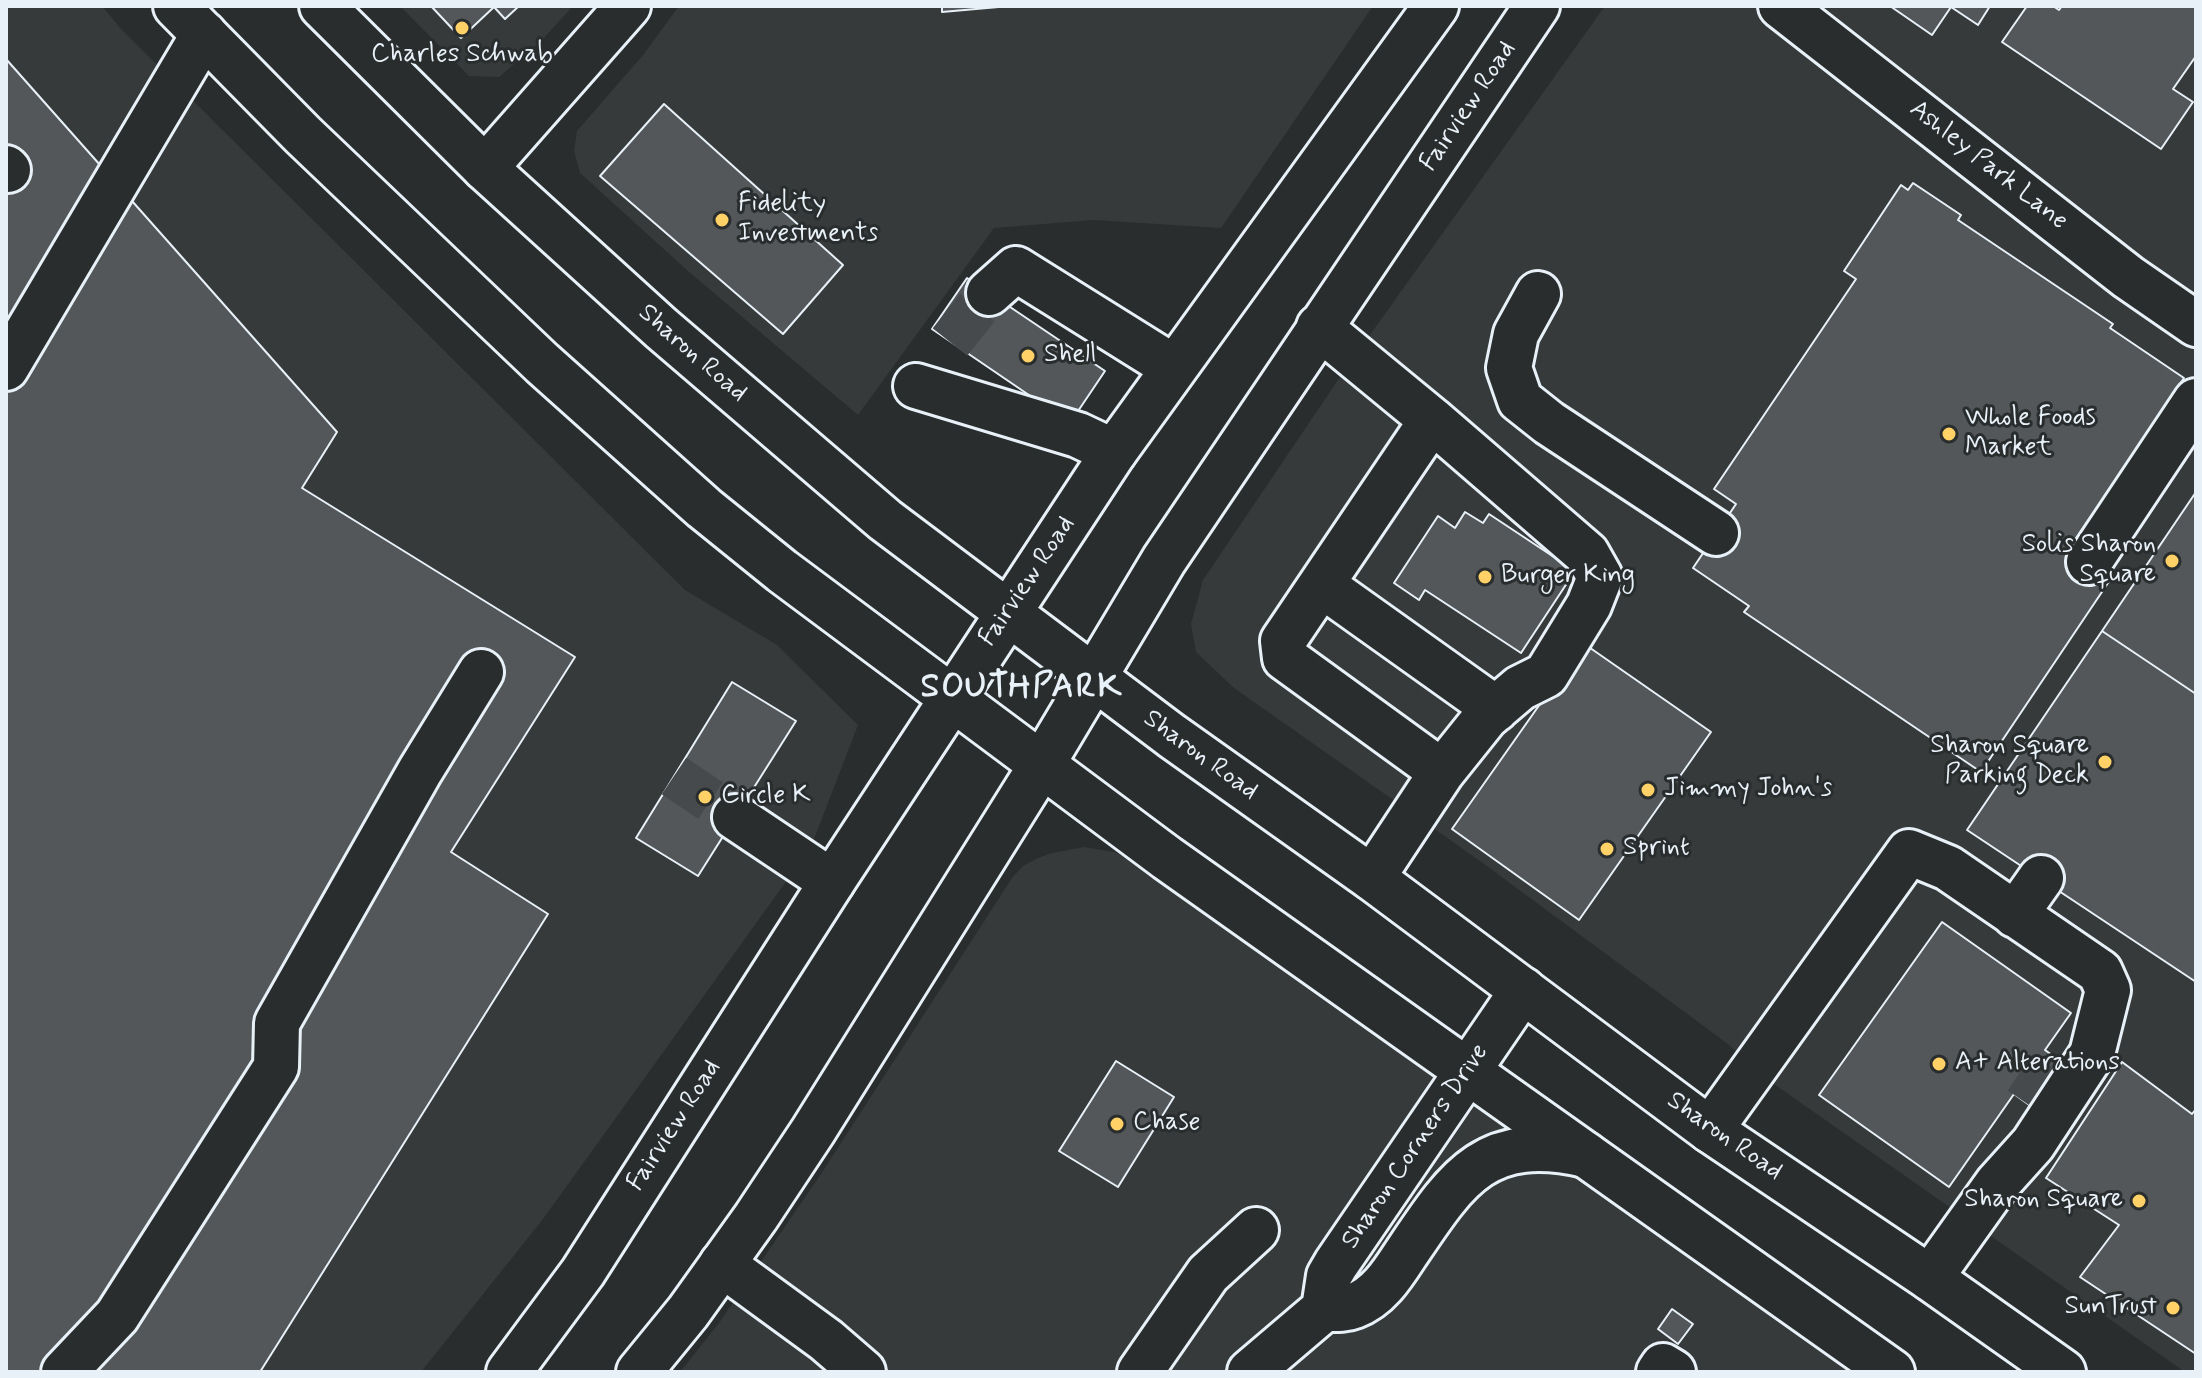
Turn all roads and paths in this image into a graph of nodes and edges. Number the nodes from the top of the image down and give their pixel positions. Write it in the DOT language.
graph roads {
  1 [pos="322,6"];
  2 [pos="628,6"];
  3 [pos="1436,6"];
  4 [pos="1537,6"];
  5 [pos="1782,6"];
  6 [pos="190,20"];
  7 [pos="485,168"];
  8 [pos="989,293"];
  9 [pos="1538,294"];
  10 [pos="2196,324"];
  11 [pos="1319,327"];
  12 [pos="1173,367"];
  13 [pos="6,368"];
  14 [pos="916,386"];
  15 [pos="2196,401"];
  16 [pos="1432,420"];
  17 [pos="1114,452"];
  18 [pos="1716,533"];
  19 [pos="2089,562"];
  20 [pos="1322,585"];
  21 [pos="1007,613"];
  22 [pos="481,672"];
  23 [pos="1093,678"];
  24 [pos="951,699"];
  25 [pos="1496,709"];
  26 [pos="1041,766"];
  27 [pos="1442,772"];
  28 [pos="735,817"];
  29 [pos="1372,878"];
  30 [pos="2041,878"];
  31 [pos="832,882"];
  32 [pos="2015,915"];
  33 [pos="1523,990"];
  34 [pos="2101,1015"];
  35 [pos="2056,1059"];
  36 [pos="1468,1070"];
  37 [pos="2026,1103"];
  38 [pos="1710,1130"];
  39 [pos="1586,1155"];
  40 [pos="1997,1184"];
  41 [pos="1256,1230"];
  42 [pos="722,1264"];
  43 [pos="1930,1278"];
  44 [pos="1324,1309"];
  45 [pos="64,1372"];
  46 [pos="509,1372"];
  47 [pos="639,1372"];
  48 [pos="863,1372"];
  49 [pos="1140,1372"];
  50 [pos="1250,1372"];
  51 [pos="1659,1372"];
  52 [pos="1673,1372"];
  53 [pos="1892,1372"];
  54 [pos="2063,1372"];
  1 -- 7 [label="main road, Sharon Road"];
  2 -- 7 [label="main road"];
  3 -- 12 [label="main road, Fairview Road"];
  4 -- 11 [label="main road, Fairview Road"];
  5 -- 10 [label="main road, Ashley Park Lane"];
  6 -- 13 [label="main road"];
  6 -- 24 [label="main road"];
  7 -- 21 [label="main road, Sharon Road"];
  8 -- 12 [label="main road"];
  9 -- 18 [label="main road"];
  11 -- 16 [label="main road"];
  11 -- 23 [label="main road, Fairview Road"];
  12 -- 17 [label="main road, Fairview Road"];
  14 -- 17 [label="main road"];
  15 -- 19 [label="main road"];
  16 -- 20 [label="main road"];
  16 -- 25 [label="main road"];
  17 -- 21 [label="main road, Fairview Road"];
  20 -- 25 [label="main road"];
  20 -- 27 [label="main road"];
  21 -- 23 [label="main road, Sharon Road"];
  21 -- 24 [label="main road, Fairview Road"];
  22 -- 45 [label="main road"];
  23 -- 26 [label="main road, Fairview Road"];
  23 -- 29 [label="main road, Sharon Road"];
  24 -- 26 [label="main road"];
  24 -- 31 [label="main road, Fairview Road"];
  25 -- 27 [label="main road"];
  26 -- 36 [label="main road"];
  26 -- 42 [label="main road, Fairview Road"];
  27 -- 29 [label="main road"];
  28 -- 31 [label="main road"];
  29 -- 33 [label="main road, Sharon Road"];
  30 -- 32 [label="main road"];
  31 -- 46 [label="main road, Fairview Road"];
  32 -- 34 [label="main road"];
  32 -- 38 [label="main road"];
  33 -- 36 [label="main road, Sharon Corners Drive"];
  33 -- 38 [label="main road, Sharon Road"];
  34 -- 35 [label="main road"];
  34 -- 40 [label="main road"];
  36 -- 39 [label="main road"];
  36 -- 44 [label="main road, Sharon Corners Drive"];
  37 -- 40 [label="main road"];
  38 -- 43 [label="main road, Sharon Road"];
  39 -- 44 [label="main road, Sharon Corners Drive"];
  39 -- 53 [label="main road"];
  40 -- 43 [label="main road"];
  41 -- 49 [label="main road"];
  42 -- 47 [label="main road, Fairview Road"];
  42 -- 48 [label="main road"];
  43 -- 54 [label="main road, Sharon Road"];
  44 -- 50 [label="main road, Sharon Corners Drive"];
  51 -- 52 [label="main road"];
}
